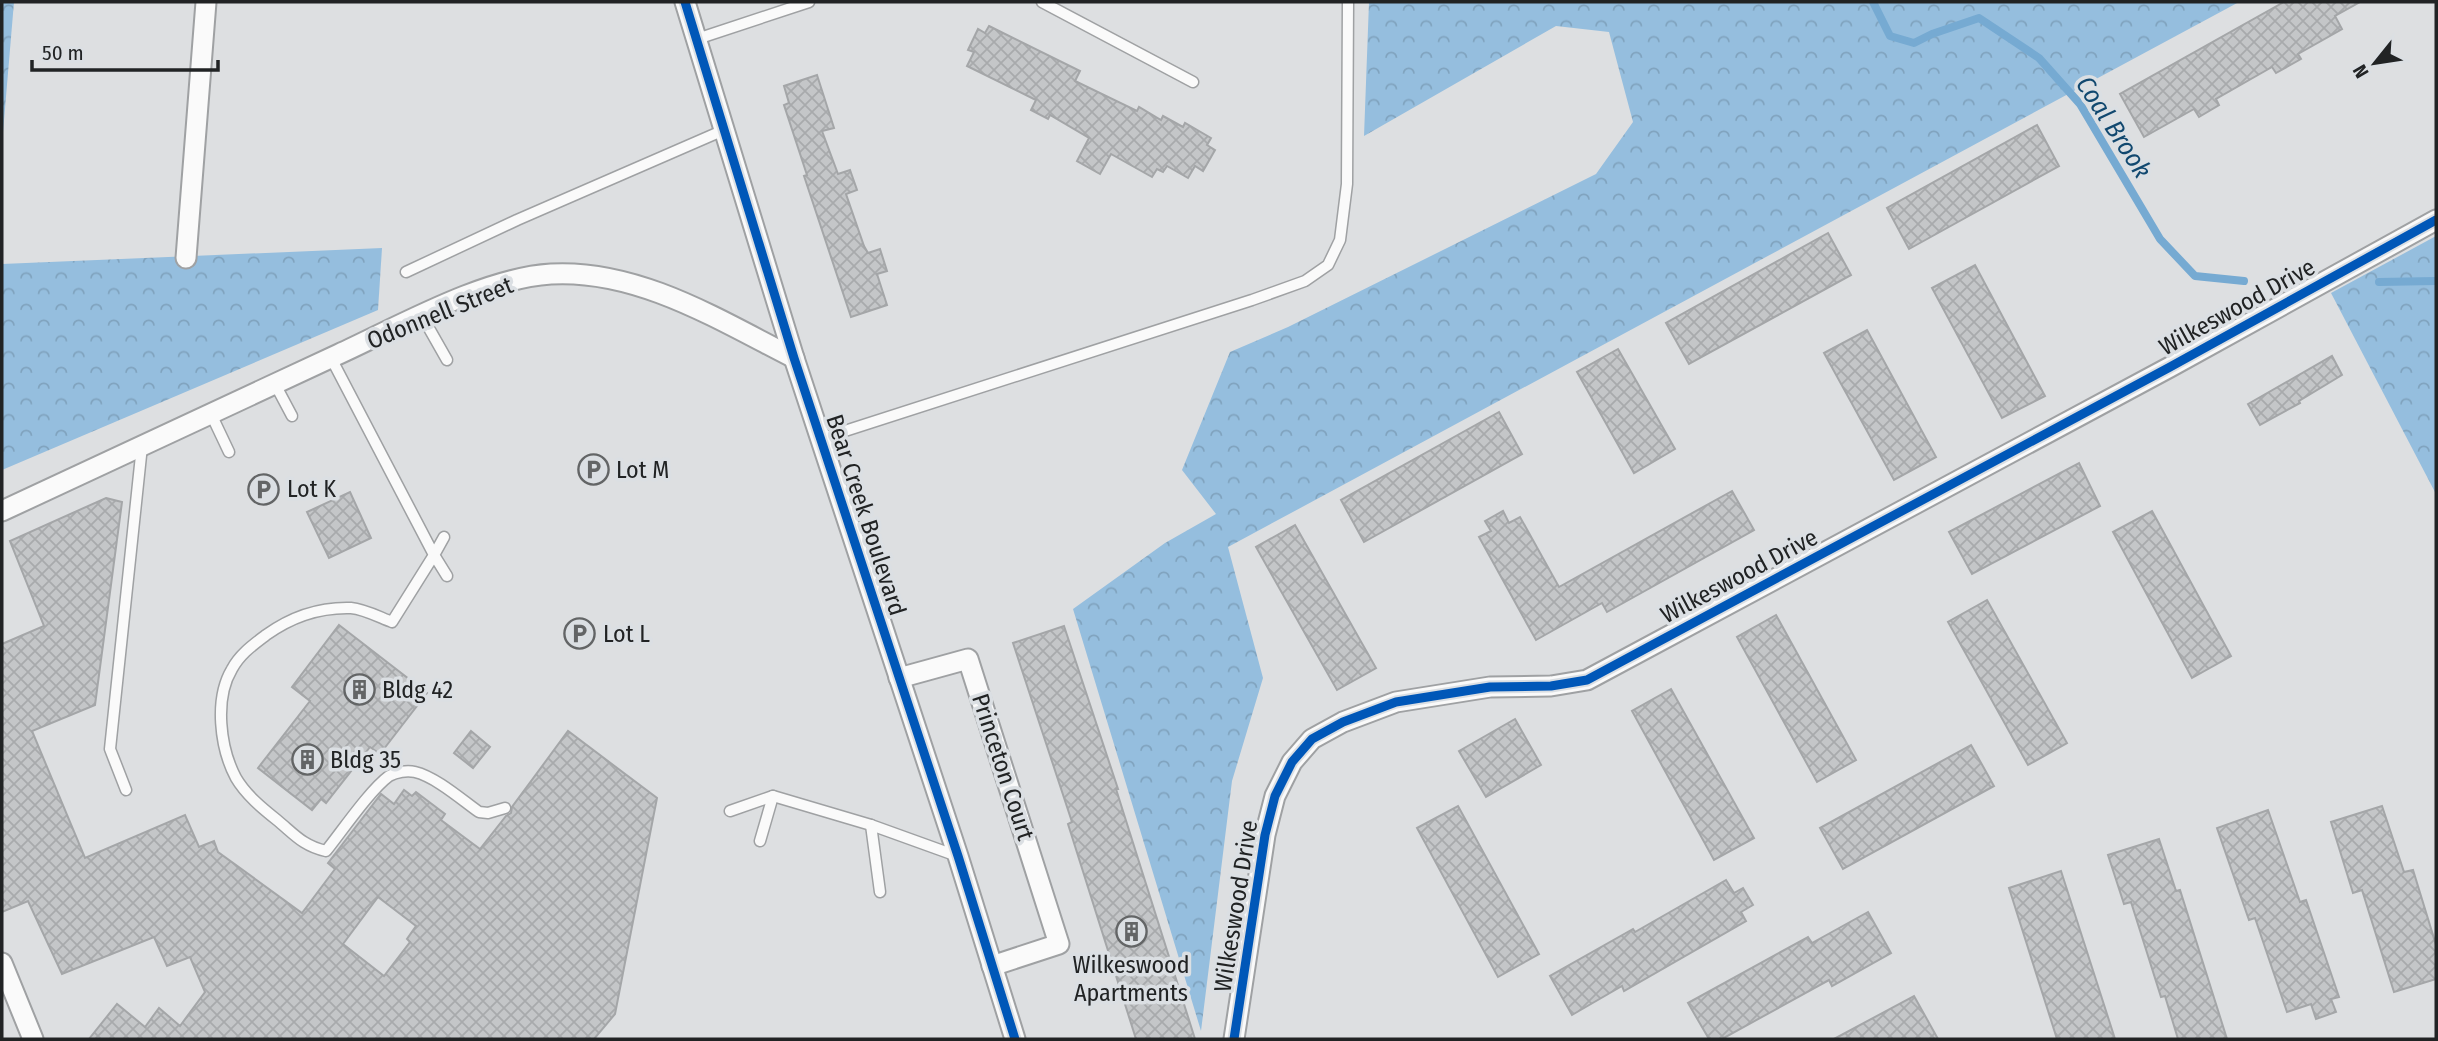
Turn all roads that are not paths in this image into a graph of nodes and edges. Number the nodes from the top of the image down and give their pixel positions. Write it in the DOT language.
graph roads {
  1 [pos="206,2"];
  2 [pos="685,2"];
  3 [pos="809,2"];
  4 [pos="1042,2"];
  5 [pos="1348,2"];
  6 [pos="696,39"];
  7 [pos="1193,82"];
  8 [pos="724,130"];
  9 [pos="2436,220"];
  10 [pos="186,258"];
  11 [pos="406,272"];
  12 [pos="422,316"];
  13 [pos="331,358"];
  14 [pos="794,358"];
  15 [pos="447,360"];
  16 [pos="275,384"];
  17 [pos="211,414"];
  18 [pos="292,416"];
  19 [pos="820,439"];
  20 [pos="142,446"];
  21 [pos="229,452"];
  22 [pos="2,511"];
  23 [pos="444,537"];
  24 [pos="434,555"];
  25 [pos="447,576"];
  26 [pos="899,678"];
  27 [pos="126,790"];
  28 [pos="773,796"];
  29 [pos="505,808"];
  30 [pos="730,811"];
  31 [pos="871,825"];
  32 [pos="760,841"];
  33 [pos="958,856"];
  34 [pos="880,892"];
  35 [pos="2,963"];
  36 [pos="992,966"];
  37 [pos="33,1039"];
  38 [pos="1015,1039"];
  39 [pos="1234,1039"];
  1 -- 10 [label="street"];
  2 -- 6 [label="street, Bear Creek Boulevard"];
  3 -- 6 [label="lane"];
  4 -- 7 [label="lane"];
  5 -- 19 [label="lane"];
  6 -- 8 [label="street, Bear Creek Boulevard"];
  8 -- 11 [label="lane"];
  8 -- 14 [label="street, Bear Creek Boulevard"];
  9 -- 39 [label="street, Wilkeswood Drive"];
  12 -- 13 [label="street, Odonnell Street"];
  12 -- 14 [label="street, Odonnell Street"];
  12 -- 15 [label="lane"];
  13 -- 16 [label="street, Odonnell Street"];
  13 -- 24 [label="lane"];
  14 -- 19 [label="street, Bear Creek Boulevard"];
  16 -- 17 [label="street, Odonnell Street"];
  16 -- 18 [label="lane"];
  17 -- 20 [label="street, Odonnell Street"];
  17 -- 21 [label="lane"];
  19 -- 26 [label="street, Bear Creek Boulevard"];
  20 -- 22 [label="street, Odonnell Street"];
  20 -- 27 [label="lane"];
  23 -- 24 [label="lane"];
  24 -- 25 [label="lane"];
  24 -- 29 [label="lane"];
  26 -- 33 [label="street, Bear Creek Boulevard"];
  26 -- 36 [label="street, Princeton Court"];
  28 -- 30 [label="lane"];
  28 -- 31 [label="lane"];
  28 -- 32 [label="lane"];
  31 -- 33 [label="lane"];
  31 -- 34 [label="lane"];
  33 -- 36 [label="street, Bear Creek Boulevard"];
  35 -- 37 [label="street"];
  36 -- 38 [label="street, Bear Creek Boulevard"];
}
